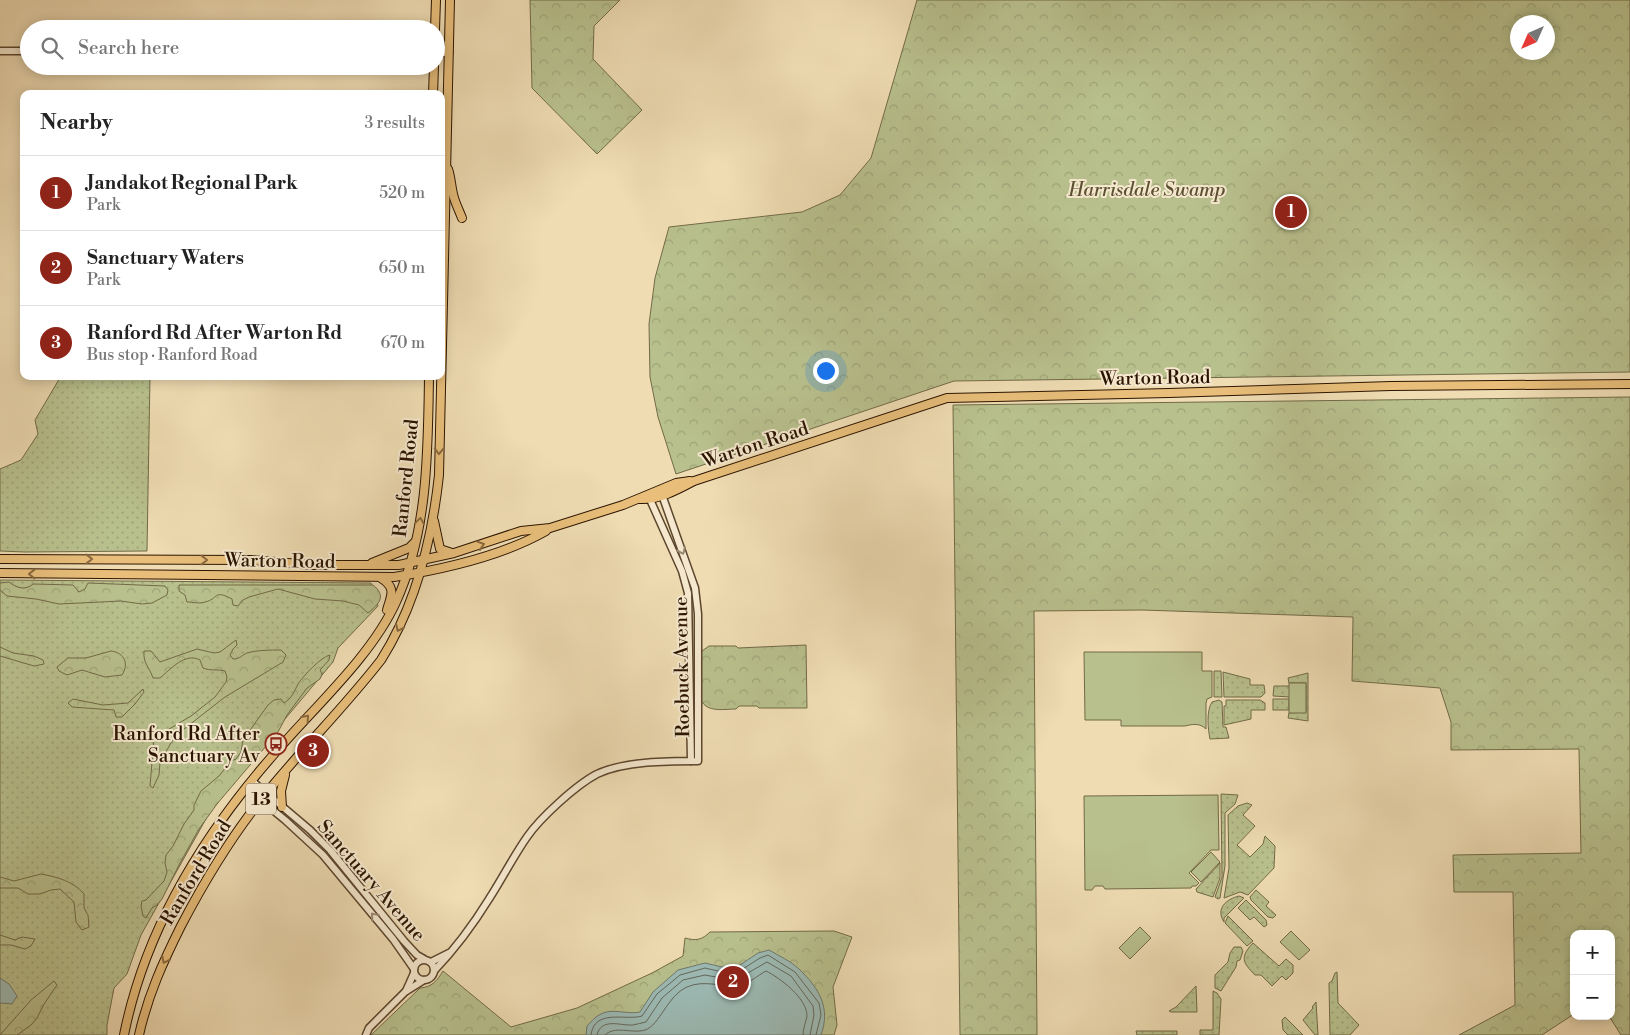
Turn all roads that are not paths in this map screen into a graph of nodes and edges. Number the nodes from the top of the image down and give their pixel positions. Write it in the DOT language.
graph roads {
  1 [pos="436,0"];
  2 [pos="450,0"];
  3 [pos="435,20"];
  4 [pos="0,51"];
  5 [pos="20,51"];
  6 [pos="445,53"];
  7 [pos="449,53"];
  8 [pos="434,75"];
  9 [pos="433,90"];
  10 [pos="446,163"];
  11 [pos="445,208"];
  12 [pos="462,218"];
  13 [pos="429,380"];
  14 [pos="441,380"];
  15 [pos="1630,384"];
  16 [pos="441,386"];
  17 [pos="428,431"];
  18 [pos="661,492"];
  19 [pos="649,497"];
  20 [pos="433,519"];
  21 [pos="550,528"];
  22 [pos="674,532"];
  23 [pos="667,535"];
  24 [pos="417,539"];
  25 [pos="454,553"];
  26 [pos="2,559"];
  27 [pos="155,560"];
  28 [pos="423,561"];
  29 [pos="410,563"];
  30 [pos="365,565"];
  31 [pos="0,573"];
  32 [pos="419,573"];
  33 [pos="64,574"];
  34 [pos="155,574"];
  35 [pos="407,575"];
  36 [pos="381,578"];
  37 [pos="693,581"];
  38 [pos="685,584"];
  39 [pos="386,622"];
  40 [pos="691,761"];
  41 [pos="288,769"];
  42 [pos="252,781"];
  43 [pos="246,788"];
  44 [pos="264,797"];
  45 [pos="282,807"];
  46 [pos="315,835"];
  47 [pos="310,842"];
  48 [pos="352,878"];
  49 [pos="346,883"];
  50 [pos="390,930"];
  51 [pos="452,952"];
  52 [pos="427,961"];
  53 [pos="414,971"];
  54 [pos="434,971"];
  55 [pos="424,980"];
  56 [pos="406,992"];
  57 [pos="124,1035"];
  58 [pos="138,1035"];
  59 [pos="366,1035"];
  1 -- 3 [label="main road"];
  2 -- 7 [label="main road, Ranford Road / 13"];
  4 -- 5 [label="street"];
  6 -- 7 [label="street"];
  7 -- 10 [label="main road, Ranford Road / 13"];
  8 -- 9 [label="main road"];
  10 -- 11 [label="main road, Ranford Road / 13"];
  10 -- 12 [label="main road"];
  13 -- 17 [label="main road, Ranford Road / 13"];
  14 -- 16 [label="main road, Ranford Road / 13"];
  15 -- 18 [label="main road, Warton Road"];
  16 -- 17 [label="main road"];
  16 -- 20 [label="main road, Ranford Road / 13, one-way"];
  24 -- 17 [label="main road, Ranford Road / 13, one-way"];
  18 -- 19 [label="main road, Warton Road"];
  18 -- 22 [label="street, Roebuck Avenue"];
  19 -- 21 [label="main road, Warton Road"];
  19 -- 23 [label="street, Roebuck Avenue"];
  20 -- 25 [label="main road"];
  20 -- 28 [label="main road, Ranford Road / 13"];
  25 -- 21 [label="main road, Warton Road, one-way"];
  21 -- 32 [label="main road, Warton Road"];
  22 -- 23 [label="street"];
  22 -- 37 [label="street, Roebuck Avenue, one-way"];
  23 -- 38 [label="street, Roebuck Avenue"];
  24 -- 29 [label="main road, Ranford Road / 13"];
  24 -- 30 [label="main road"];
  25 -- 28 [label="main road, Warton Road"];
  26 -- 27 [label="main road, Warton Road, one-way"];
  26 -- 33 [label="main road"];
  27 -- 30 [label="main road, Warton Road, one-way"];
  27 -- 34 [label="main road"];
  28 -- 29 [label="main road, Warton Road"];
  28 -- 32 [label="main road, Ranford Road / 13"];
  29 -- 30 [label="main road, Warton Road"];
  29 -- 35 [label="main road, Ranford Road / 13"];
  33 -- 31 [label="main road, Warton Road, one-way"];
  32 -- 35 [label="main road, Warton Road"];
  32 -- 41 [label="main road, Ranford Road / 13, one-way"];
  33 -- 34 [label="main road, Warton Road"];
  34 -- 36 [label="main road, Warton Road"];
  35 -- 36 [label="main road, Warton Road"];
  35 -- 39 [label="main road, Ranford Road / 13"];
  36 -- 39 [label="main road"];
  37 -- 38 [label="street"];
  37 -- 40 [label="street, Roebuck Avenue"];
  38 -- 40 [label="street, Roebuck Avenue"];
  42 -- 39 [label="main road, Ranford Road / 13, one-way"];
  40 -- 51 [label="street"];
  41 -- 44 [label="main road, Ranford Road / 13"];
  41 -- 45 [label="main road"];
  42 -- 43 [label="main road, Ranford Road / 13"];
  42 -- 44 [label="street, Sanctuary Avenue"];
  43 -- 44 [label="street, Sanctuary Avenue"];
  43 -- 57 [label="main road, Ranford Road / 13"];
  44 -- 45 [label="street, Sanctuary Avenue"];
  44 -- 47 [label="street, Sanctuary Avenue"];
  44 -- 58 [label="main road, Ranford Road / 13, one-way"];
  45 -- 46 [label="street, Sanctuary Avenue"];
  46 -- 47 [label="street"];
  46 -- 48 [label="street, Sanctuary Avenue"];
  47 -- 49 [label="street, Sanctuary Avenue"];
  48 -- 49 [label="street"];
  48 -- 50 [label="street, Sanctuary Avenue"];
  50 -- 49 [label="street, Sanctuary Avenue, one-way"];
  50 -- 52 [label="street, Sanctuary Avenue"];
  50 -- 53 [label="street, Sanctuary Avenue"];
  51 -- 52 [label="street"];
  51 -- 54 [label="street"];
  52 -- 53 [label="street"];
  52 -- 54 [label="street"];
  53 -- 55 [label="street"];
  53 -- 56 [label="street"];
  54 -- 55 [label="street"];
  55 -- 56 [label="street"];
  56 -- 59 [label="street"];
}
